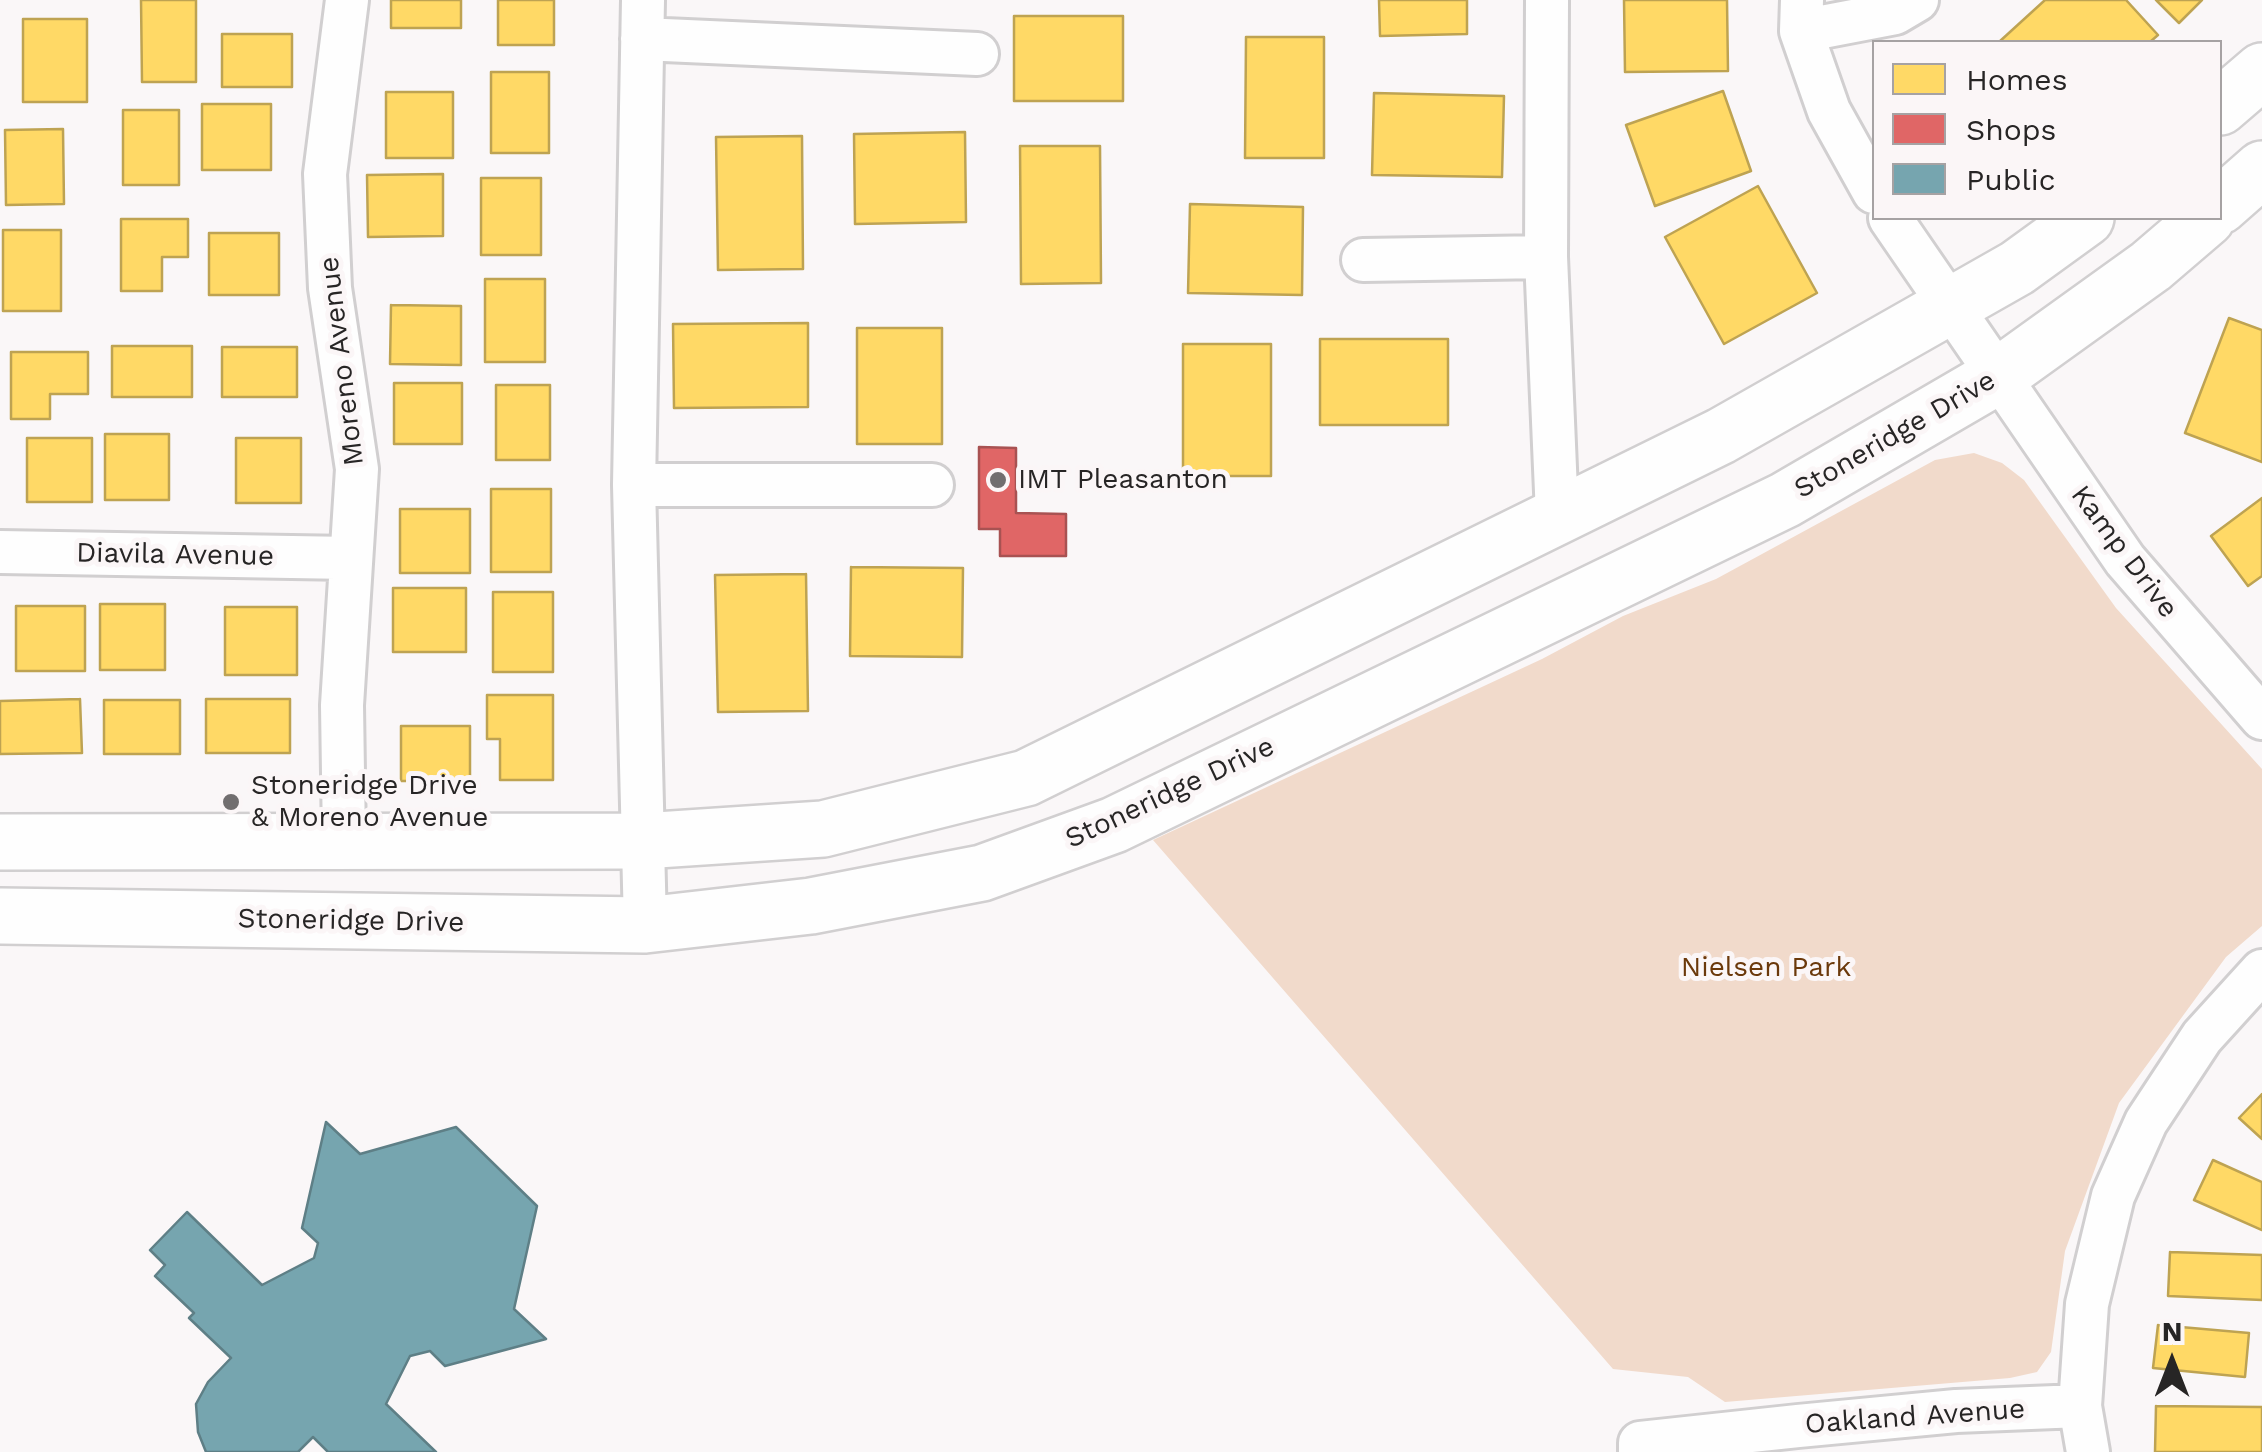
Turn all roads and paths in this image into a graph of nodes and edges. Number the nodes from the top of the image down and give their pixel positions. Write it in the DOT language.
graph roads {
  1 [pos="347,0"];
  2 [pos="1547,0"];
  3 [pos="1918,0"];
  4 [pos="1801,15"];
  5 [pos="643,19"];
  6 [pos="977,54"];
  7 [pos="2262,71"];
  8 [pos="2222,105"];
  9 [pos="2262,170"];
  10 [pos="1872,188"];
  11 [pos="2222,204"];
  12 [pos="1891,220"];
  13 [pos="2083,220"];
  14 [pos="2205,220"];
  15 [pos="1546,257"];
  16 [pos="1363,260"];
  17 [pos="1954,306"];
  18 [pos="1998,376"];
  19 [pos="932,485"];
  20 [pos="634,486"];
  21 [pos="1557,515"];
  22 [pos="0,552"];
  23 [pos="350,558"];
  24 [pos="2262,718"];
  25 [pos="642,841"];
  26 [pos="0,842"];
  27 [pos="344,842"];
  28 [pos="0,916"];
  29 [pos="645,925"];
  30 [pos="2262,970"];
  31 [pos="2080,1406"];
  32 [pos="1640,1452"];
  33 [pos="2088,1452"];
  1 -- 23 [label="street, Moreno Avenue"];
  2 -- 15 [label="street"];
  3 -- 4 [label="street"];
  4 -- 10 [label="street"];
  5 -- 6 [label="street"];
  5 -- 20 [label="street"];
  7 -- 8 [label="main road"];
  9 -- 11 [label="main road"];
  12 -- 17 [label="street, Kamp Drive"];
  13 -- 17 [label="main road"];
  14 -- 18 [label="main road, Stoneridge Drive"];
  15 -- 16 [label="street"];
  15 -- 21 [label="street"];
  17 -- 18 [label="street, Kamp Drive"];
  17 -- 21 [label="main road"];
  18 -- 24 [label="street, Kamp Drive"];
  18 -- 29 [label="main road, Stoneridge Drive"];
  19 -- 20 [label="street"];
  20 -- 25 [label="street"];
  21 -- 25 [label="main road"];
  22 -- 23 [label="street, Diavila Avenue"];
  23 -- 27 [label="street, Moreno Avenue"];
  25 -- 27 [label="main road"];
  25 -- 29 [label="street"];
  26 -- 27 [label="main road"];
  28 -- 29 [label="main road, Stoneridge Drive"];
  30 -- 31 [label="street"];
  31 -- 32 [label="street, Oakland Avenue"];
  31 -- 33 [label="street"];
}
